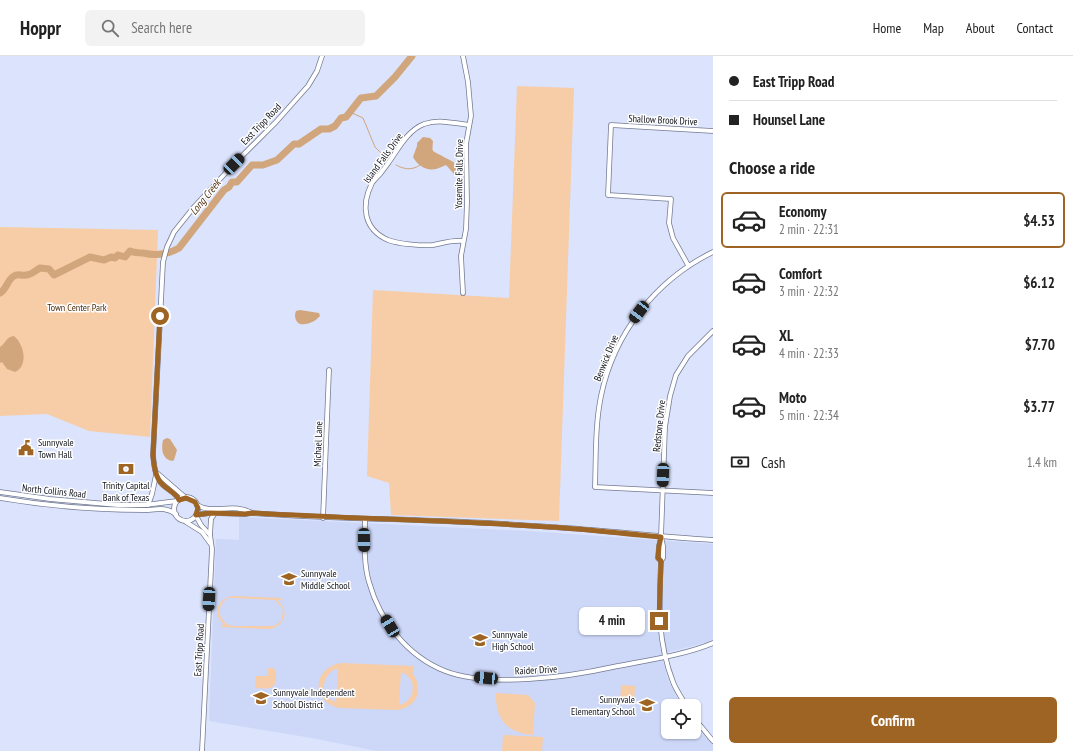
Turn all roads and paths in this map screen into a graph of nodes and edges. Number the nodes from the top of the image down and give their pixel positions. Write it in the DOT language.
graph roads {
  1 [pos="322,56"];
  2 [pos="463,56"];
  3 [pos="469,125"];
  4 [pos="713,131"];
  5 [pos="463,241"];
  6 [pos="713,252"];
  7 [pos="688,265"];
  8 [pos="463,293"];
  9 [pos="713,331"];
  10 [pos="329,370"];
  11 [pos="156,473"];
  12 [pos="662,490"];
  13 [pos="0,492"];
  14 [pos="713,493"];
  15 [pos="0,498"];
  16 [pos="186,498"];
  17 [pos="178,501"];
  18 [pos="75,502"];
  19 [pos="148,505"];
  20 [pos="197,505"];
  21 [pos="75,507"];
  22 [pos="110,507"];
  23 [pos="215,513"];
  24 [pos="252,513"];
  25 [pos="176,514"];
  26 [pos="196,515"];
  27 [pos="323,518"];
  28 [pos="365,519"];
  29 [pos="184,521"];
  30 [pos="210,535"];
  31 [pos="661,537"];
  32 [pos="713,540"];
  33 [pos="212,549"];
  34 [pos="713,643"];
  35 [pos="664,656"];
  36 [pos="682,699"];
  37 [pos="701,726"];
  38 [pos="713,741"];
  39 [pos="202,751"];
  1 -- 11 [label="street, East Tripp Road"];
  2 -- 3 [label="street, Yosemite Falls Drive"];
  3 -- 5 [label="street, Yosemite Falls Drive"];
  3 -- 5 [label="street, Island Falls Drive"];
  4 -- 7 [label="street, Shallow Brook Drive"];
  5 -- 8 [label="street, Yosemite Falls Drive"];
  6 -- 7 [label="street, Benwick Drive"];
  7 -- 12 [label="street, Benwick Drive"];
  9 -- 12 [label="street, Redstone Drive"];
  10 -- 27 [label="street, Michael Lane"];
  11 -- 16 [label="street"];
  11 -- 17 [label="street, East Tripp Road"];
  11 -- 19 [label="street"];
  12 -- 14 [label="street"];
  12 -- 31 [label="street, Redstone Drive"];
  13 -- 18 [label="street, North Collins Road"];
  15 -- 21 [label="street, North Collins Road"];
  16 -- 17 [label="street"];
  16 -- 20 [label="street"];
  17 -- 19 [label="street, North Collins Road"];
  17 -- 25 [label="street"];
  18 -- 21 [label="street"];
  18 -- 22 [label="street, North Collins Road"];
  19 -- 22 [label="street, North Collins Road"];
  20 -- 24 [label="street"];
  20 -- 26 [label="street"];
  21 -- 22 [label="street, North Collins Road"];
  22 -- 25 [label="street, North Collins Road"];
  23 -- 24 [label="street"];
  23 -- 26 [label="street"];
  23 -- 30 [label="street"];
  24 -- 27 [label="street"];
  25 -- 29 [label="street"];
  26 -- 29 [label="street"];
  26 -- 30 [label="street"];
  27 -- 28 [label="street"];
  28 -- 31 [label="street"];
  28 -- 35 [label="street, Raider Drive"];
  29 -- 33 [label="street"];
  30 -- 33 [label="street, East Tripp Road"];
  31 -- 32 [label="street"];
  31 -- 35 [label="street, Redstone Drive"];
  33 -- 39 [label="street, East Tripp Road"];
  34 -- 35 [label="street, Raider Drive"];
  35 -- 36 [label="street, Redstone Drive"];
  37 -- 38 [label="street"];
}
